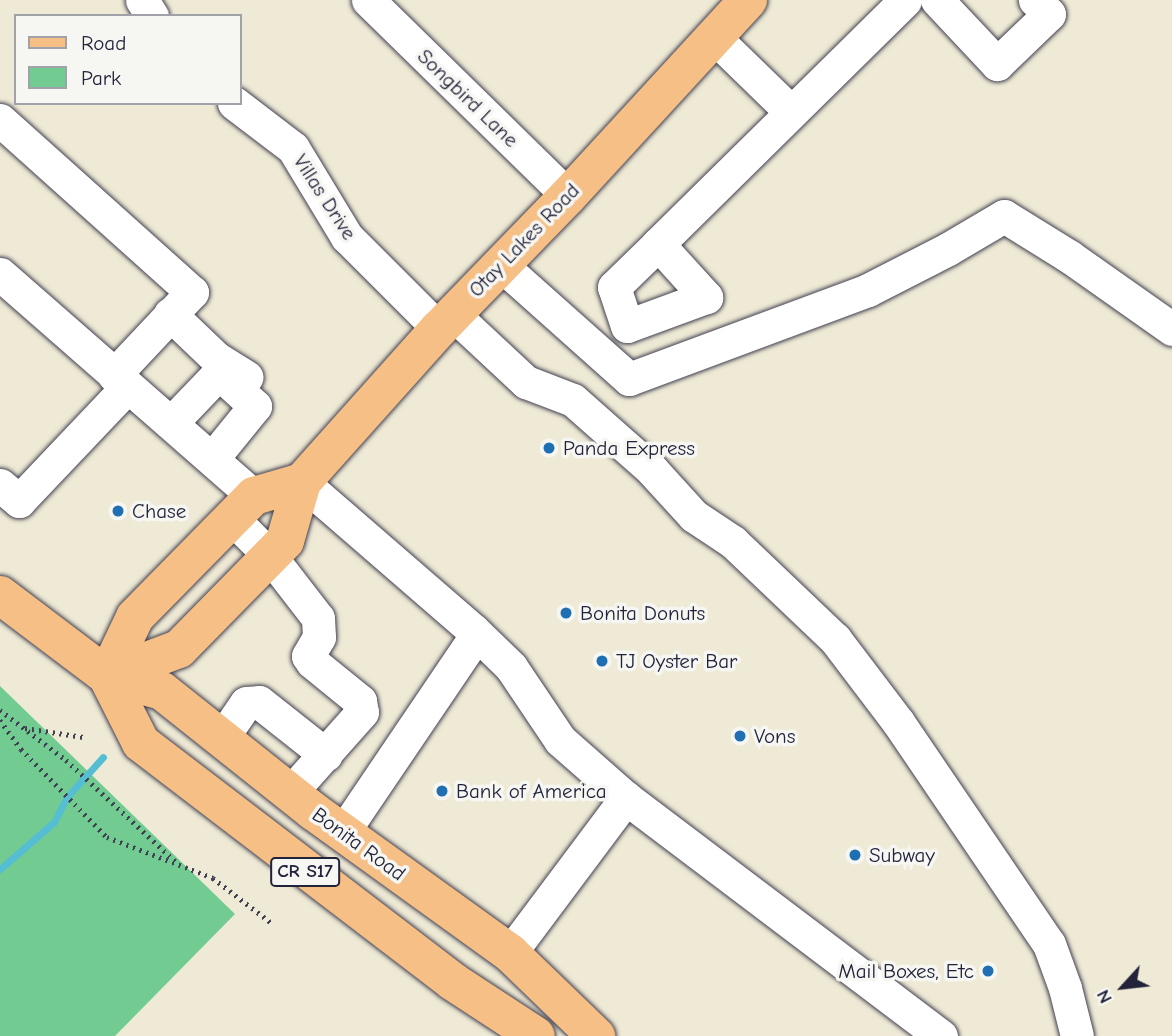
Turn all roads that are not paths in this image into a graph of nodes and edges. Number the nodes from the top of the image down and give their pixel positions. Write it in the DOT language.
graph roads {
  1 [pos="368,0"];
  2 [pos="748,0"];
  3 [pos="905,0"];
  4 [pos="937,0"];
  5 [pos="1035,0"];
  6 [pos="714,37"];
  7 [pos="237,105"];
  8 [pos="791,112"];
  9 [pos="0,120"];
  10 [pos="568,196"];
  11 [pos="658,244"];
  12 [pos="500,264"];
  13 [pos="0,274"];
  14 [pos="170,314"];
  15 [pos="446,321"];
  16 [pos="1172,329"];
  17 [pos="121,380"];
  18 [pos="273,393"];
  19 [pos="171,424"];
  20 [pos="212,460"];
  21 [pos="302,482"];
  22 [pos="0,485"];
  23 [pos="243,507"];
  24 [pos="270,556"];
  25 [pos="0,595"];
  26 [pos="477,634"];
  27 [pos="107,676"];
  28 [pos="222,738"];
  29 [pos="326,755"];
  30 [pos="290,793"];
  31 [pos="626,798"];
  32 [pos="343,832"];
  33 [pos="390,935"];
  34 [pos="510,953"];
  35 [pos="536,1036"];
  36 [pos="596,1036"];
  37 [pos="941,1036"];
  38 [pos="1077,1036"];
  1 -- 10 [label="street, Songbird Lane"];
  2 -- 6 [label="main road, Otay Lakes Road"];
  3 -- 8 [label="street"];
  4 -- 5 [label="street"];
  6 -- 8 [label="street"];
  6 -- 10 [label="main road, Otay Lakes Road"];
  7 -- 15 [label="street, Villas Drive"];
  8 -- 11 [label="street"];
  9 -- 14 [label="street"];
  10 -- 12 [label="main road, Otay Lakes Road"];
  12 -- 15 [label="main road, Otay Lakes Road"];
  12 -- 16 [label="street"];
  13 -- 17 [label="street"];
  14 -- 17 [label="street"];
  14 -- 18 [label="street"];
  15 -- 21 [label="main road, Otay Lakes Road"];
  15 -- 38 [label="street, Villas Drive"];
  17 -- 19 [label="street"];
  17 -- 22 [label="street"];
  19 -- 20 [label="street"];
  19 -- 20 [label="street"];
  20 -- 23 [label="street"];
  21 -- 23 [label="main road"];
  21 -- 24 [label="main road, Otay Lakes Road"];
  21 -- 26 [label="street"];
  23 -- 24 [label="street"];
  23 -- 27 [label="main road"];
  24 -- 27 [label="main road, Otay Lakes Road"];
  24 -- 29 [label="street"];
  25 -- 27 [label="main road, Bonita Road / CR S17"];
  26 -- 31 [label="street"];
  26 -- 32 [label="street"];
  27 -- 28 [label="main road, Bonita Road / CR S17"];
  27 -- 33 [label="main road, Bonita Road / CR S17"];
  28 -- 29 [label="street"];
  28 -- 30 [label="main road, Bonita Road / CR S17"];
  29 -- 30 [label="street"];
  30 -- 32 [label="main road, Bonita Road / CR S17"];
  31 -- 34 [label="street"];
  31 -- 37 [label="street"];
  32 -- 34 [label="main road, Bonita Road / CR S17"];
  33 -- 34 [label="main road"];
  33 -- 35 [label="main road, Bonita Road / CR S17"];
  34 -- 36 [label="main road, Bonita Road / CR S17"];
}
